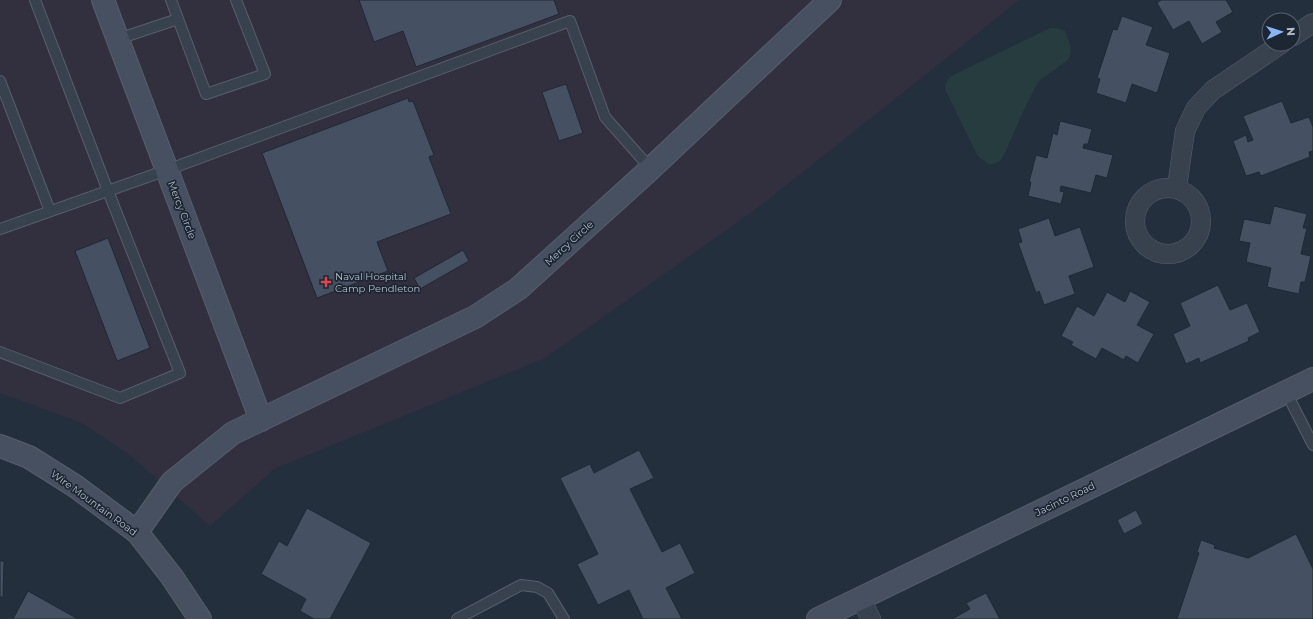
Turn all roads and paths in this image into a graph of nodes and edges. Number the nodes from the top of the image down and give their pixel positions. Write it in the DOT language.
graph roads {
  1 [pos="35,0"];
  2 [pos="103,0"];
  3 [pos="171,0"];
  4 [pos="236,0"];
  5 [pos="830,0"];
  6 [pos="178,18"];
  7 [pos="1313,23"];
  8 [pos="1301,31"];
  9 [pos="118,39"];
  10 [pos="1269,52"];
  11 [pos="0,81"];
  12 [pos="650,169"];
  13 [pos="167,170"];
  14 [pos="1177,188"];
  15 [pos="108,191"];
  16 [pos="50,211"];
  17 [pos="0,229"];
  18 [pos="0,352"];
  19 [pos="1313,379"];
  20 [pos="1286,392"];
  21 [pos="261,420"];
  22 [pos="1313,445"];
  23 [pos="0,446"];
  24 [pos="137,532"];
  25 [pos="860,598"];
  26 [pos="200,619"];
  27 [pos="457,619"];
  28 [pos="564,619"];
  29 [pos="818,619"];
  30 [pos="871,619"];
  1 -- 15 [label="lane"];
  2 -- 9 [label="street, Mercy Circle"];
  3 -- 6 [label="lane"];
  4 -- 6 [label="lane"];
  5 -- 12 [label="street, Mercy Circle"];
  6 -- 9 [label="lane"];
  7 -- 8 [label="street"];
  9 -- 13 [label="street, Mercy Circle"];
  10 -- 14 [label="street"];
  11 -- 16 [label="lane"];
  12 -- 13 [label="lane"];
  12 -- 21 [label="street, Mercy Circle"];
  13 -- 15 [label="lane"];
  13 -- 21 [label="street, Mercy Circle"];
  15 -- 16 [label="lane"];
  15 -- 18 [label="lane"];
  16 -- 17 [label="lane"];
  19 -- 20 [label="street, Jacinto Road"];
  20 -- 22 [label="lane"];
  20 -- 25 [label="street, Jacinto Road"];
  21 -- 24 [label="street, Mercy Circle"];
  23 -- 24 [label="street, Wire Mountain Road"];
  24 -- 26 [label="street, Wire Mountain Road"];
  25 -- 29 [label="street, Jacinto Road"];
  25 -- 30 [label="street"];
  27 -- 28 [label="lane"];
}
